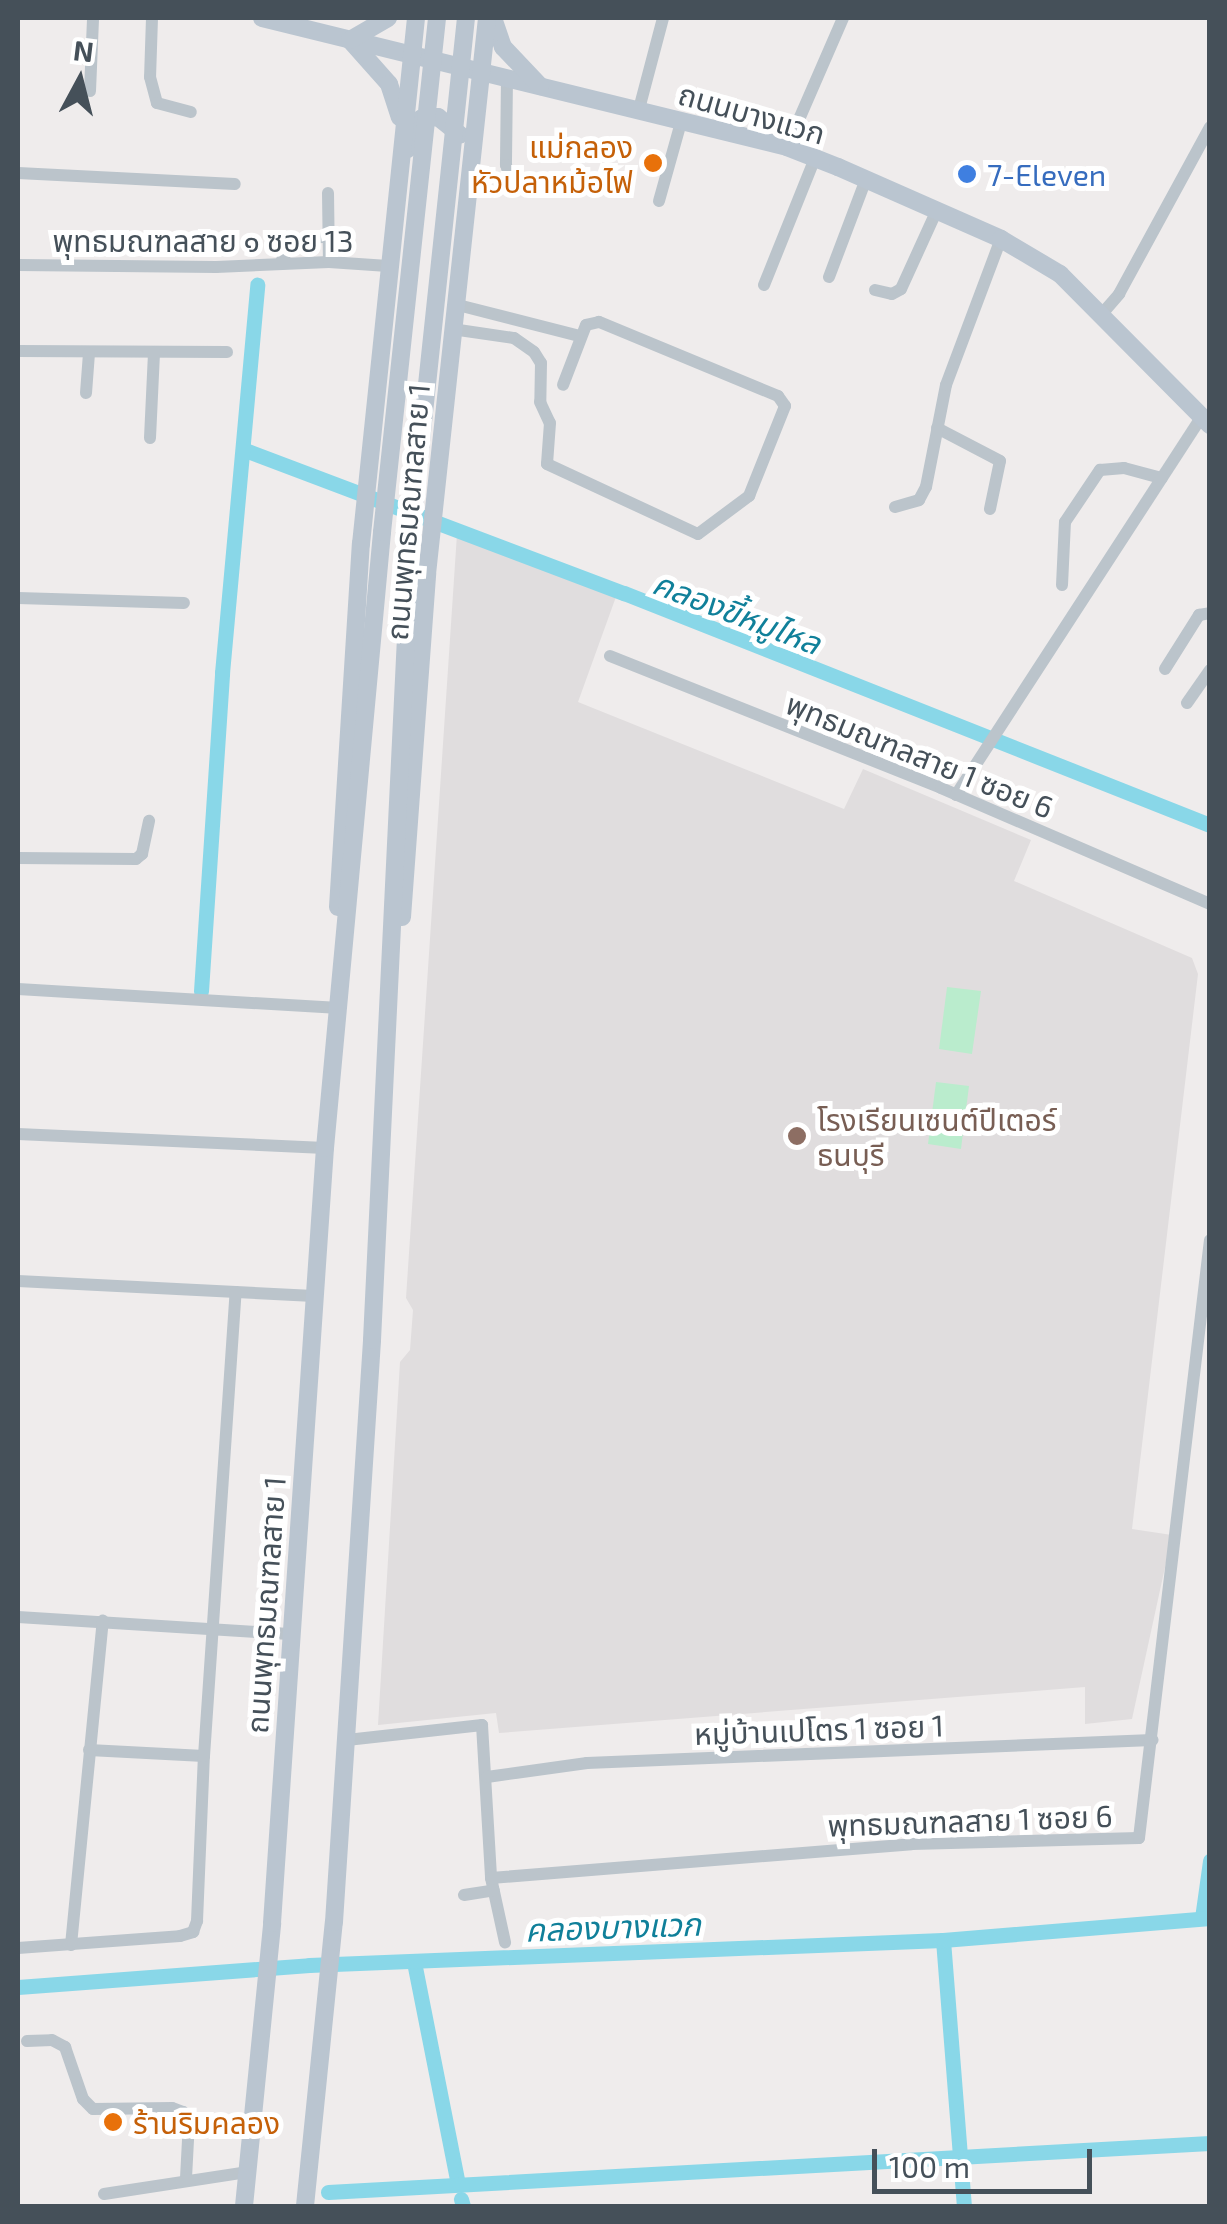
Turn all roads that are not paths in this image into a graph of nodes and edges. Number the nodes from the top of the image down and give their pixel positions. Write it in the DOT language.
graph roads {
  1 [pos="93,18"];
  2 [pos="152,18"];
  3 [pos="262,18"];
  4 [pos="388,18"];
  5 [pos="416,18"];
  6 [pos="437,18"];
  7 [pos="466,18"];
  8 [pos="490,18"];
  9 [pos="663,18"];
  10 [pos="843,18"];
  11 [pos="350,40"];
  12 [pos="412,54"];
  13 [pos="481,70"];
  14 [pos="507,78"];
  15 [pos="544,89"];
  16 [pos="90,90"];
  17 [pos="640,109"];
  18 [pos="191,112"];
  19 [pos="681,122"];
  20 [pos="1210,128"];
  21 [pos="402,137"];
  22 [pos="787,147"];
  23 [pos="815,158"];
  24 [pos="18,173"];
  25 [pos="866,180"];
  26 [pos="235,184"];
  27 [pos="528,184"];
  28 [pos="396,188"];
  29 [pos="328,193"];
  30 [pos="659,202"];
  31 [pos="465,204"];
  32 [pos="938,210"];
  33 [pos="329,236"];
  34 [pos="1000,238"];
  35 [pos="281,262"];
  36 [pos="329,262"];
  37 [pos="18,265"];
  38 [pos="388,266"];
  39 [pos="828,277"];
  40 [pos="764,284"];
  41 [pos="875,290"];
  42 [pos="454,304"];
  43 [pos="1101,315"];
  44 [pos="452,330"];
  45 [pos="580,336"];
  46 [pos="18,351"];
  47 [pos="154,352"];
  48 [pos="227,352"];
  49 [pos="89,354"];
  50 [pos="563,386"];
  51 [pos="86,394"];
  52 [pos="1206,422"];
  53 [pos="937,428"];
  54 [pos="150,438"];
  55 [pos="1162,478"];
  56 [pos="894,507"];
  57 [pos="990,509"];
  58 [pos="1062,585"];
  59 [pos="18,598"];
  60 [pos="184,604"];
  61 [pos="1210,613"];
  62 [pos="610,656"];
  63 [pos="1165,668"];
  64 [pos="1210,670"];
  65 [pos="1186,703"];
  66 [pos="956,794"];
  67 [pos="149,820"];
  68 [pos="18,858"];
  69 [pos="1210,904"];
  70 [pos="18,989"];
  71 [pos="339,1008"];
  72 [pos="389,1012"];
  73 [pos="18,1134"];
  74 [pos="325,1148"];
  75 [pos="1210,1240"];
  76 [pos="18,1280"];
  77 [pos="236,1292"];
  78 [pos="314,1296"];
  79 [pos="18,1617"];
  80 [pos="103,1621"];
  81 [pos="212,1626"];
  82 [pos="292,1634"];
  83 [pos="346,1740"];
  84 [pos="1154,1740"];
  85 [pos="89,1750"];
  86 [pos="204,1756"];
  87 [pos="487,1776"];
  88 [pos="492,1884"];
  89 [pos="464,1895"];
  90 [pos="505,1942"];
  91 [pos="72,1945"];
  92 [pos="18,1948"];
  93 [pos="27,2040"];
  94 [pos="248,2172"];
  95 [pos="186,2179"];
  96 [pos="104,2194"];
  97 [pos="244,2206"];
  98 [pos="305,2206"];
  1 -- 16 [label="street"];
  2 -- 18 [label="street"];
  3 -- 11 [label="main road, ถนนบางแวก"];
  4 -- 11 [label="main road"];
  5 -- 12 [label="main road, ถนนพุทธมณฑลสาย 1"];
  6 -- 71 [label="main road, ถนนพุทธมณฑลสาย 1, bridge"];
  7 -- 72 [label="main road, ถนนพุทธมณฑลสาย 1, bridge"];
  8 -- 13 [label="main road, ถนนพุทธมณฑลสาย 1"];
  8 -- 15 [label="main road"];
  9 -- 17 [label="street"];
  10 -- 22 [label="street"];
  11 -- 12 [label="main road, ถนนบางแวก"];
  11 -- 21 [label="main road"];
  12 -- 13 [label="main road, ถนนบางแวก"];
  12 -- 21 [label="main road, ถนนพุทธมณฑลสาย 1"];
  13 -- 14 [label="main road, ถนนบางแวก"];
  13 -- 31 [label="main road, ถนนพุทธมณฑลสาย 1"];
  14 -- 15 [label="main road, ถนนบางแวก"];
  14 -- 27 [label="street"];
  15 -- 17 [label="main road, ถนนบางแวก"];
  17 -- 19 [label="main road, ถนนบางแวก"];
  19 -- 22 [label="main road, ถนนบางแวก"];
  19 -- 30 [label="street"];
  20 -- 43 [label="street"];
  21 -- 28 [label="main road, ถนนพุทธมณฑลสาย 1"];
  22 -- 23 [label="main road, ถนนบางแวก"];
  23 -- 25 [label="main road, ถนนบางแวก"];
  23 -- 40 [label="street"];
  24 -- 26 [label="street"];
  25 -- 32 [label="main road, ถนนบางแวก"];
  25 -- 39 [label="street"];
  28 -- 31 [label="main road"];
  28 -- 38 [label="main road, ถนนพุทธมณฑลสาย 1"];
  29 -- 33 [label="street"];
  31 -- 42 [label="main road, ถนนพุทธมณฑลสาย 1"];
  32 -- 34 [label="main road, ถนนบางแวก"];
  32 -- 41 [label="street"];
  33 -- 35 [label="street"];
  33 -- 36 [label="street"];
  34 -- 43 [label="main road, ถนนบางแวก"];
  34 -- 53 [label="street"];
  35 -- 36 [label="street, พุทธมณฑลสาย ๑ ซอย 13"];
  35 -- 37 [label="street, พุทธมณฑลสาย ๑ ซอย 13"];
  36 -- 38 [label="street, พุทธมณฑลสาย ๑ ซอย 13"];
  38 -- 71 [label="main road, ถนนพุทธมณฑลสาย 1"];
  42 -- 44 [label="main road, ถนนพุทธมณฑลสาย 1"];
  42 -- 45 [label="street"];
  43 -- 52 [label="main road, ถนนบางแวก"];
  44 -- 45 [label="street"];
  44 -- 72 [label="main road, ถนนพุทธมณฑลสาย 1"];
  45 -- 50 [label="street"];
  46 -- 49 [label="street"];
  47 -- 48 [label="street"];
  47 -- 49 [label="street"];
  47 -- 54 [label="street"];
  49 -- 51 [label="street"];
  52 -- 55 [label="street"];
  53 -- 56 [label="street"];
  53 -- 57 [label="street"];
  55 -- 58 [label="street"];
  55 -- 66 [label="street"];
  59 -- 60 [label="street"];
  61 -- 63 [label="street"];
  62 -- 66 [label="street, พุทธมณฑลสาย 1 ซอย 6"];
  64 -- 65 [label="street"];
  66 -- 69 [label="street, พุทธมณฑลสาย 1 ซอย 6"];
  67 -- 68 [label="street"];
  70 -- 71 [label="street"];
  71 -- 74 [label="main road, ถนนพุทธมณฑลสาย 1"];
  72 -- 83 [label="main road, ถนนพุทธมณฑลสาย 1"];
  73 -- 74 [label="street"];
  74 -- 78 [label="main road, ถนนพุทธมณฑลสาย 1"];
  75 -- 84 [label="street, พุทธมณฑลสาย 1 ซอย 6"];
  76 -- 77 [label="street"];
  77 -- 78 [label="street"];
  77 -- 81 [label="street"];
  78 -- 82 [label="main road, ถนนพุทธมณฑลสาย 1"];
  79 -- 80 [label="street"];
  80 -- 81 [label="street"];
  80 -- 85 [label="street"];
  81 -- 82 [label="street"];
  81 -- 86 [label="street"];
  82 -- 94 [label="main road, ถนนพุทธมณฑลสาย 1"];
  83 -- 87 [label="street"];
  83 -- 98 [label="main road, ถนนพุทธมณฑลสาย 1"];
  84 -- 87 [label="street, หมู่บ้านเปโตร 1 ซอย 1"];
  84 -- 88 [label="street, พุทธมณฑลสาย 1 ซอย 6"];
  85 -- 86 [label="street"];
  85 -- 91 [label="street"];
  86 -- 91 [label="street"];
  87 -- 88 [label="street"];
  88 -- 89 [label="street"];
  88 -- 90 [label="street"];
  91 -- 92 [label="street"];
  93 -- 95 [label="street"];
  94 -- 95 [label="street"];
  94 -- 97 [label="main road, ถนนพุทธมณฑลสาย 1"];
  95 -- 96 [label="street"];
}
